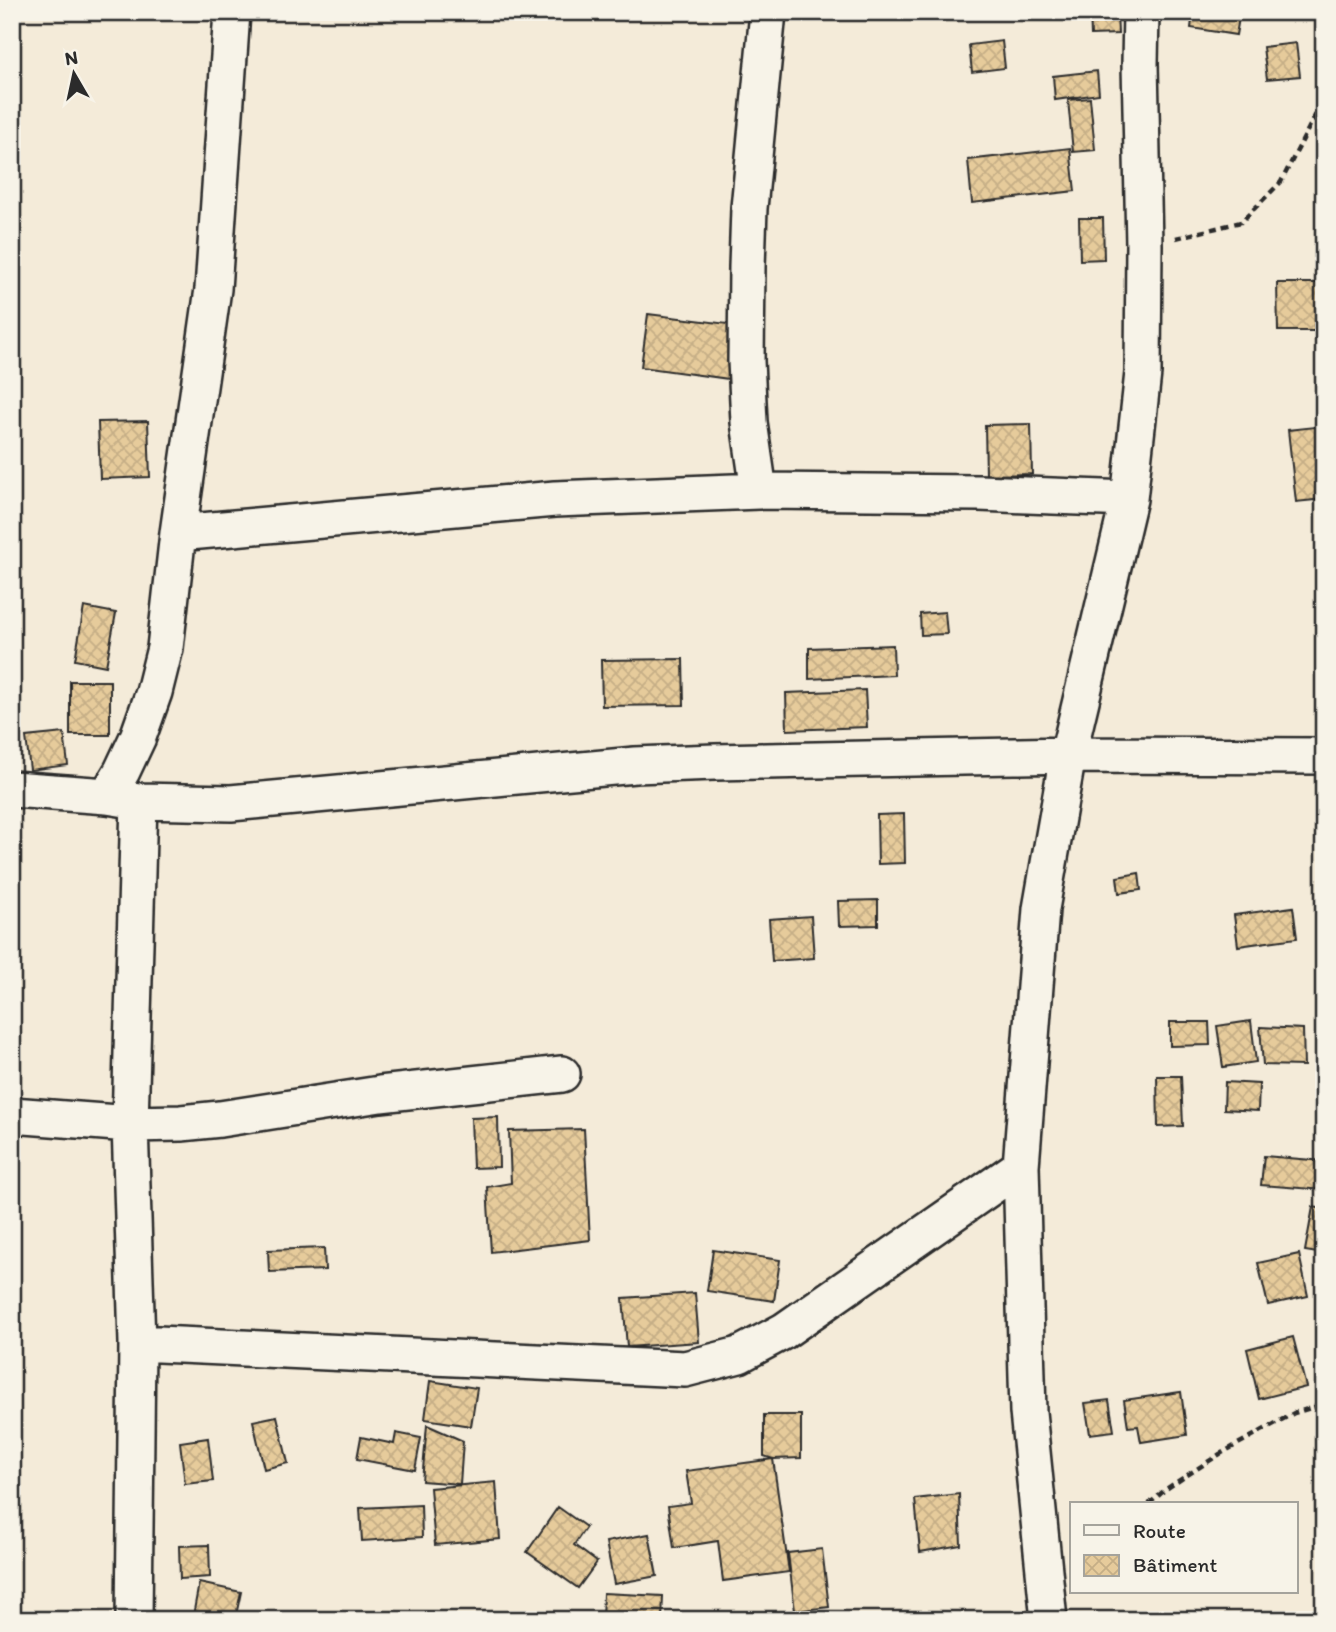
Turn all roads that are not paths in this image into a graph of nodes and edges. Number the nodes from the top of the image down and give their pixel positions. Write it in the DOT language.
graph roads {
  1 [pos="232,12"];
  2 [pos="768,12"];
  3 [pos="1141,12"];
  4 [pos="759,491"];
  5 [pos="1129,499"];
  6 [pos="178,533"];
  7 [pos="1068,755"];
  8 [pos="1324,756"];
  9 [pos="12,789"];
  10 [pos="123,798"];
  11 [pos="562,1074"];
  12 [pos="12,1115"];
  13 [pos="130,1124"];
  14 [pos="1021,1166"];
  15 [pos="137,1343"];
  16 [pos="134,1620"];
  17 [pos="1048,1620"];
  1 -- 6 [label="street"];
  2 -- 4 [label="street"];
  3 -- 5 [label="street"];
  4 -- 5 [label="street"];
  4 -- 6 [label="street"];
  5 -- 7 [label="street"];
  6 -- 10 [label="street"];
  7 -- 8 [label="street"];
  7 -- 10 [label="street"];
  7 -- 14 [label="street"];
  9 -- 10 [label="street"];
  10 -- 13 [label="street"];
  11 -- 13 [label="street"];
  12 -- 13 [label="street"];
  13 -- 15 [label="street"];
  14 -- 15 [label="street"];
  14 -- 17 [label="street"];
  15 -- 16 [label="street"];
}
